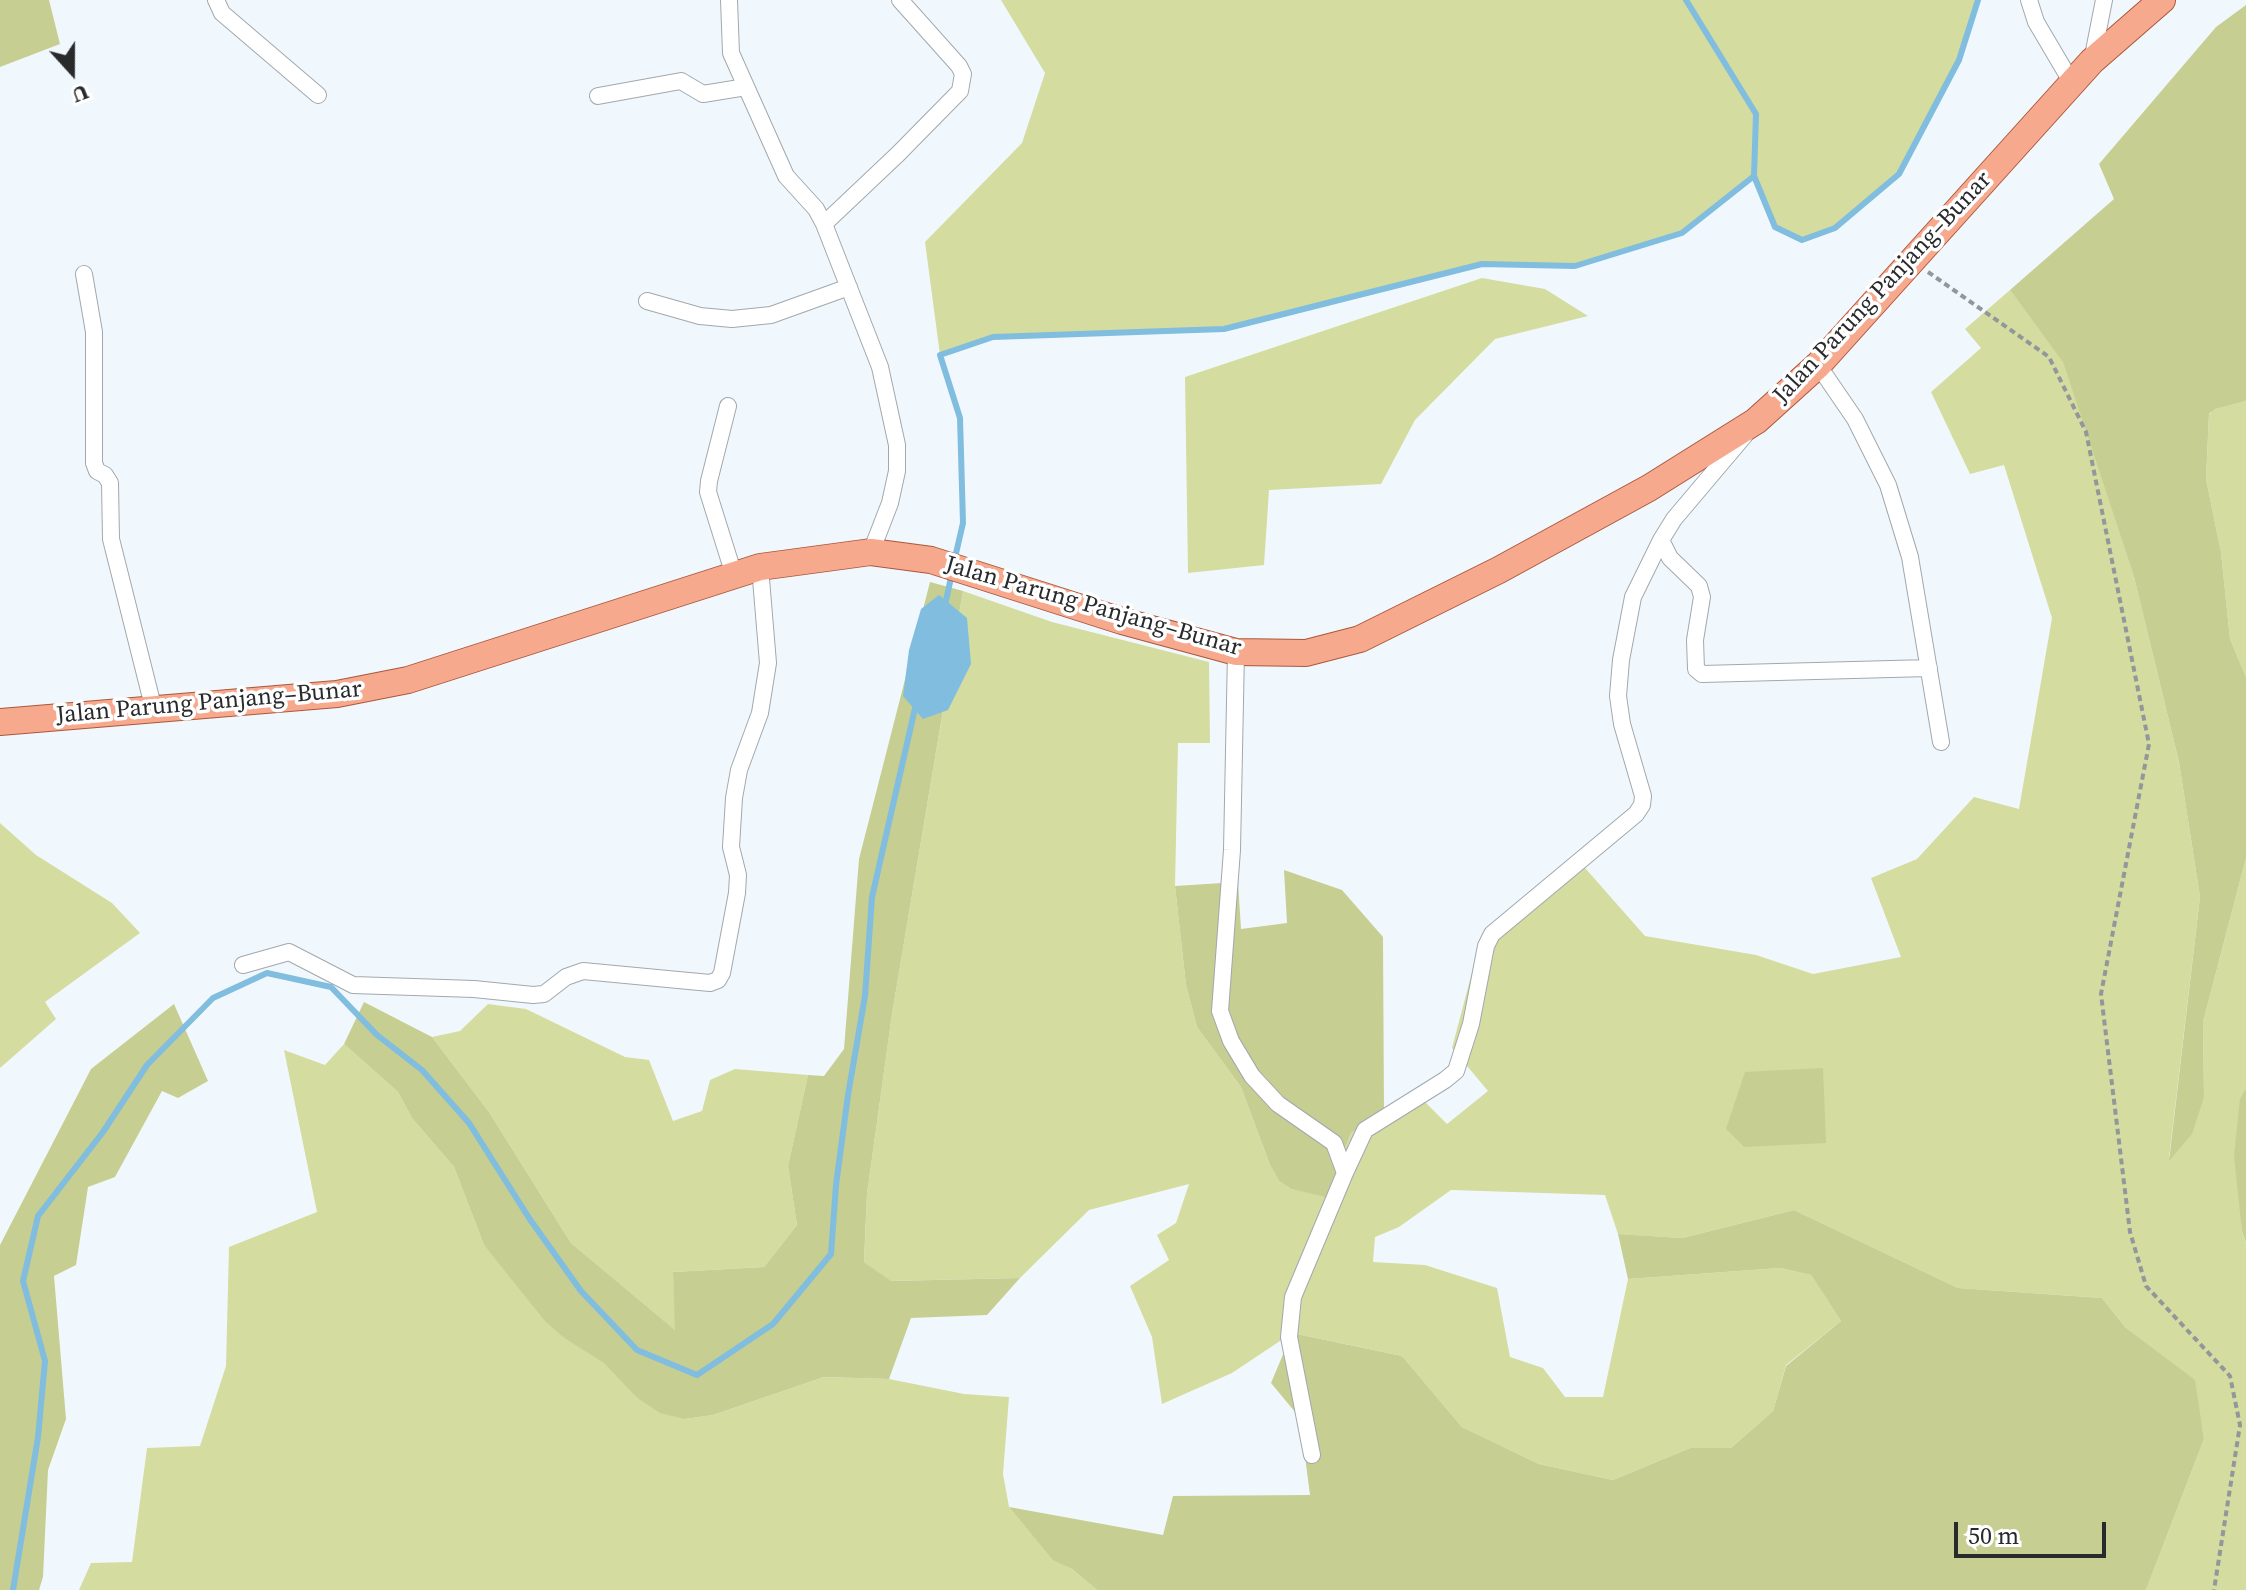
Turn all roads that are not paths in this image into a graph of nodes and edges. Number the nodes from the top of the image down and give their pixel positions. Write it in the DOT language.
graph roads {
  1 [pos="216,0"];
  2 [pos="729,0"];
  3 [pos="900,0"];
  4 [pos="2029,0"];
  5 [pos="2104,0"];
  6 [pos="2162,0"];
  7 [pos="2092,61"];
  8 [pos="2072,83"];
  9 [pos="746,87"];
  10 [pos="318,95"];
  11 [pos="598,96"];
  12 [pos="824,224"];
  13 [pos="84,274"];
  14 [pos="849,287"];
  15 [pos="647,301"];
  16 [pos="1818,365"];
  17 [pos="728,406"];
  18 [pos="1756,421"];
  19 [pos="1661,540"];
  20 [pos="871,552"];
  21 [pos="760,567"];
  22 [pos="734,575"];
  23 [pos="1236,652"];
  24 [pos="1929,668"];
  25 [pos="154,710"];
  26 [pos="0,722"];
  27 [pos="1941,742"];
  28 [pos="243,965"];
  29 [pos="1345,1173"];
  30 [pos="1312,1455"];
  1 -- 10 [label="street"];
  2 -- 9 [label="street"];
  3 -- 12 [label="street"];
  4 -- 8 [label="street"];
  5 -- 7 [label="street"];
  6 -- 7 [label="main road, Jalan Parung Panjang–Bunar"];
  7 -- 8 [label="main road, Jalan Parung Panjang–Bunar"];
  8 -- 16 [label="main road, Jalan Parung Panjang–Bunar"];
  9 -- 11 [label="street"];
  9 -- 12 [label="street"];
  12 -- 14 [label="street"];
  13 -- 25 [label="street"];
  14 -- 15 [label="street"];
  14 -- 20 [label="street"];
  16 -- 18 [label="main road, Jalan Parung Panjang–Bunar"];
  16 -- 24 [label="street"];
  17 -- 22 [label="street"];
  18 -- 19 [label="street"];
  18 -- 23 [label="main road, Jalan Parung Panjang–Bunar"];
  19 -- 24 [label="street"];
  19 -- 29 [label="street"];
  20 -- 21 [label="main road, Jalan Parung Panjang–Bunar"];
  20 -- 23 [label="main road, Jalan Parung Panjang–Bunar"];
  21 -- 22 [label="main road, Jalan Parung Panjang–Bunar"];
  21 -- 28 [label="street"];
  22 -- 25 [label="main road, Jalan Parung Panjang–Bunar"];
  23 -- 29 [label="street"];
  24 -- 27 [label="street"];
  25 -- 26 [label="main road, Jalan Parung Panjang–Bunar"];
  29 -- 30 [label="street"];
}
